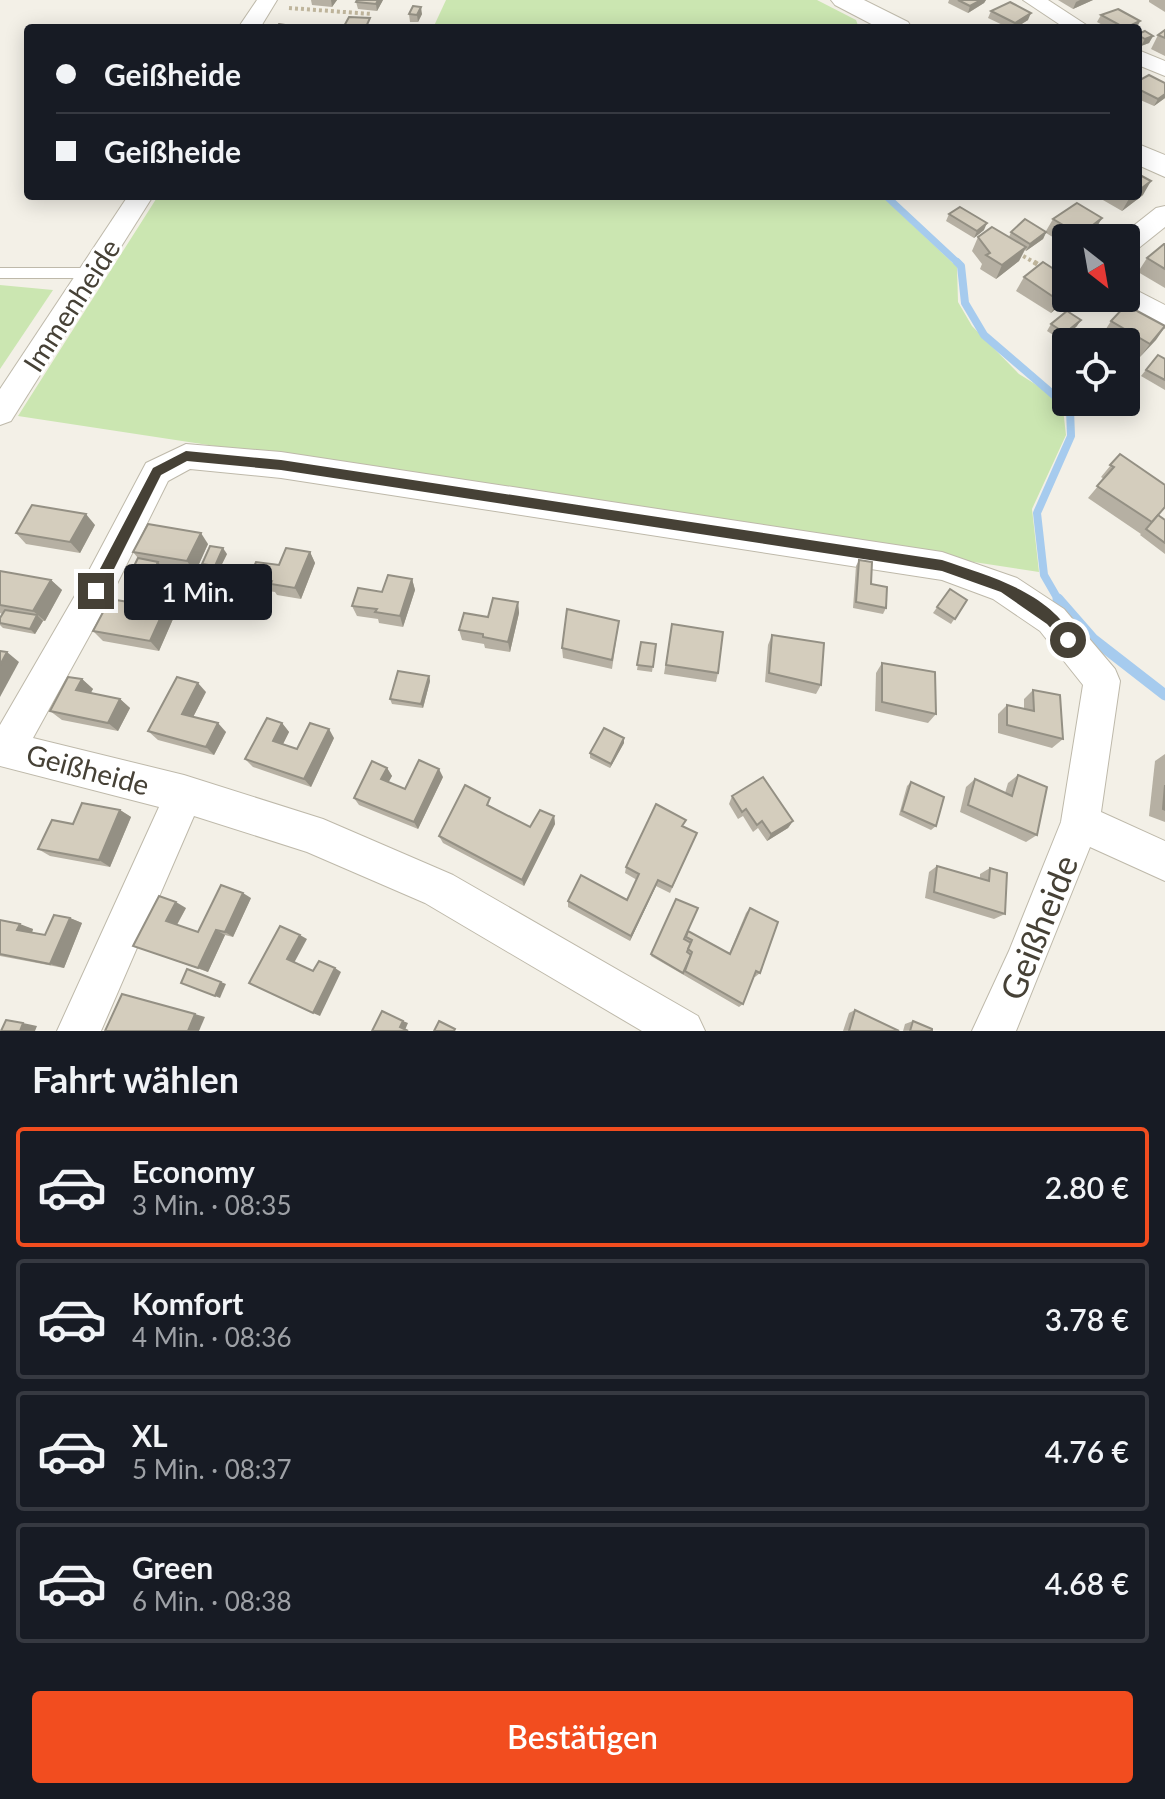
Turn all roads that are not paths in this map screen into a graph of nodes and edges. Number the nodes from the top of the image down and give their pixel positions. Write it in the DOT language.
graph roads {
  1 [pos="844,0"];
  2 [pos="1033,0"];
  3 [pos="265,3"];
  4 [pos="252,24"];
  5 [pos="891,24"];
  6 [pos="1073,24"];
  7 [pos="1142,59"];
  8 [pos="1165,69"];
  9 [pos="1142,155"];
  10 [pos="1165,167"];
  11 [pos="138,200"];
  12 [pos="1165,214"];
  13 [pos="1140,234"];
  14 [pos="0,273"];
  15 [pos="92,273"];
  16 [pos="1140,303"];
  17 [pos="1165,318"];
  18 [pos="0,413"];
  19 [pos="4,748"];
  20 [pos="184,794"];
  21 [pos="1080,822"];
  22 [pos="1165,861"];
  23 [pos="79,1031"];
  24 [pos="683,1031"];
  25 [pos="994,1031"];
  1 -- 5 [label="street"];
  2 -- 6 [label="street"];
  3 -- 4 [label="street"];
  7 -- 8 [label="street"];
  9 -- 10 [label="street"];
  11 -- 15 [label="street, Immenheide"];
  12 -- 13 [label="street"];
  14 -- 15 [label="lane"];
  15 -- 18 [label="street, Immenheide"];
  16 -- 17 [label="street"];
  19 -- 20 [label="street, Geißheide"];
  19 -- 21 [label="street, Geißheide"];
  20 -- 23 [label="street, Geißheide"];
  20 -- 24 [label="street, Geißheide"];
  21 -- 22 [label="street, Geißheide"];
  21 -- 25 [label="street, Geißheide"];
}
